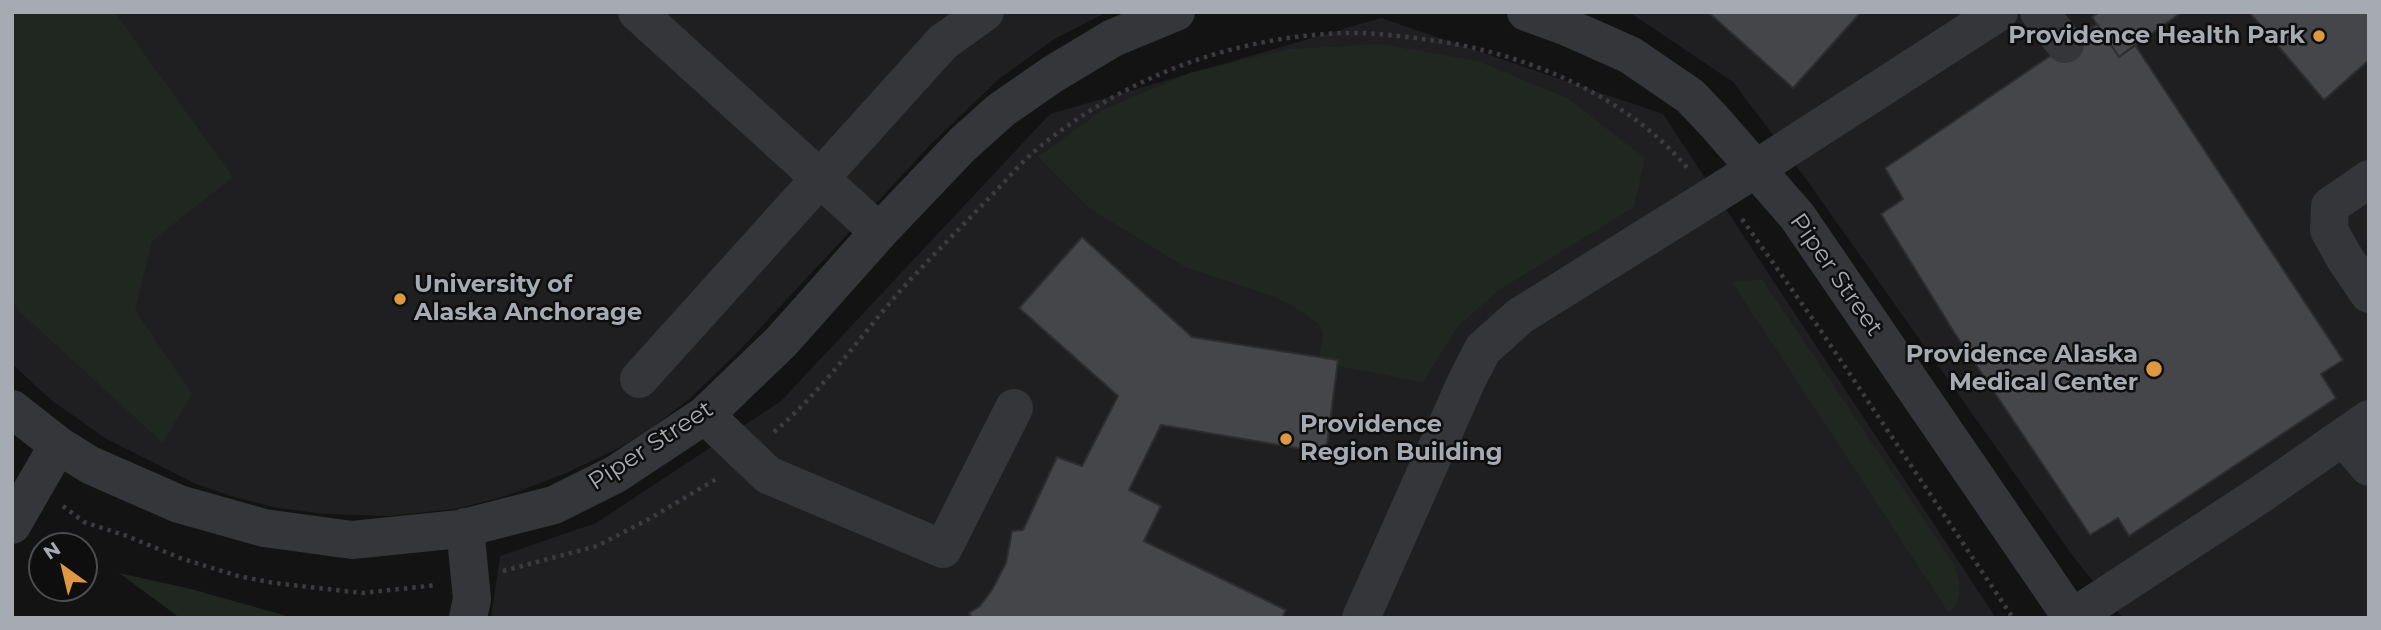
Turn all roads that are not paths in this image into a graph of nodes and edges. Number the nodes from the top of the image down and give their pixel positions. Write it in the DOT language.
graph roads {
  1 [pos="637,12"];
  2 [pos="985,12"];
  3 [pos="1176,12"];
  4 [pos="1526,12"];
  5 [pos="1999,12"];
  6 [pos="2039,12"];
  7 [pos="1570,20"];
  8 [pos="2066,44"];
  9 [pos="1754,170"];
  10 [pos="820,179"];
  11 [pos="2369,179"];
  12 [pos="879,232"];
  13 [pos="2369,294"];
  14 [pos="639,379"];
  15 [pos="1014,408"];
  16 [pos="12,410"];
  17 [pos="705,415"];
  18 [pos="2356,429"];
  19 [pos="58,445"];
  20 [pos="2369,467"];
  21 [pos="12,525"];
  22 [pos="465,527"];
  23 [pos="469,600"];
  24 [pos="1361,618"];
  25 [pos="2072,618"];
  1 -- 10 [label="street"];
  2 -- 10 [label="street"];
  3 -- 12 [label="street, Piper Street"];
  4 -- 7 [label="street, Piper Street"];
  5 -- 9 [label="street"];
  6 -- 8 [label="street"];
  7 -- 9 [label="street, Piper Street"];
  9 -- 24 [label="street"];
  9 -- 25 [label="street, Piper Street"];
  10 -- 12 [label="street"];
  10 -- 14 [label="street"];
  11 -- 13 [label="street"];
  12 -- 17 [label="street, Piper Street"];
  15 -- 17 [label="street"];
  16 -- 19 [label="street, Piper Street"];
  17 -- 22 [label="street, Piper Street"];
  18 -- 20 [label="street"];
  18 -- 25 [label="street"];
  19 -- 21 [label="street"];
  19 -- 22 [label="street, Piper Street"];
  22 -- 23 [label="street"];
}
